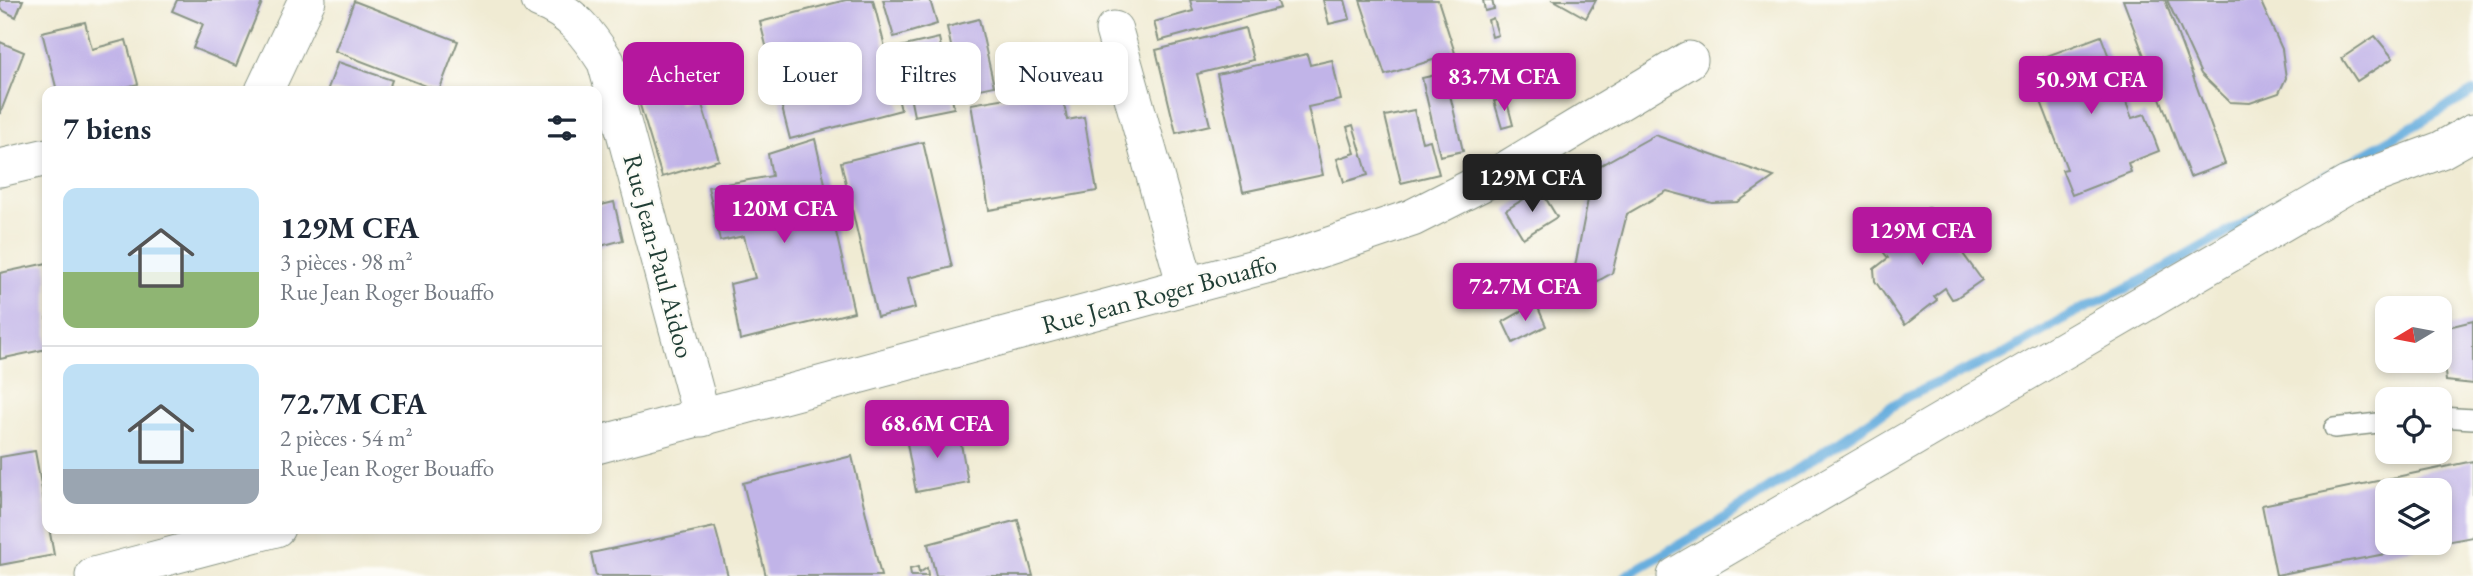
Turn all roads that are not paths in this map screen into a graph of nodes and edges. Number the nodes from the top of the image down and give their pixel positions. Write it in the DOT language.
graph roads {
  1 [pos="307,0"];
  2 [pos="541,0"];
  3 [pos="1114,30"];
  4 [pos="1689,60"];
  5 [pos="268,86"];
  6 [pos="2473,132"];
  7 [pos="42,158"];
  8 [pos="0,168"];
  9 [pos="1186,286"];
  10 [pos="702,418"];
  11 [pos="2452,418"];
  12 [pos="2473,419"];
  13 [pos="2375,423"];
  14 [pos="2334,428"];
  15 [pos="602,444"];
  16 [pos="253,534"];
  17 [pos="93,576"];
  18 [pos="1676,576"];
  1 -- 5 [label="street"];
  2 -- 10 [label="street, Rue Jean-Paul Aidoo"];
  3 -- 9 [label="street"];
  4 -- 9 [label="street, Rue Jean Roger Bouaffo"];
  6 -- 18 [label="street"];
  7 -- 8 [label="street"];
  9 -- 10 [label="street, Rue Jean Roger Bouaffo"];
  10 -- 15 [label="street, Rue Jean Roger Bouaffo"];
  11 -- 12 [label="lane"];
  13 -- 14 [label="lane"];
  16 -- 17 [label="street"];
}
